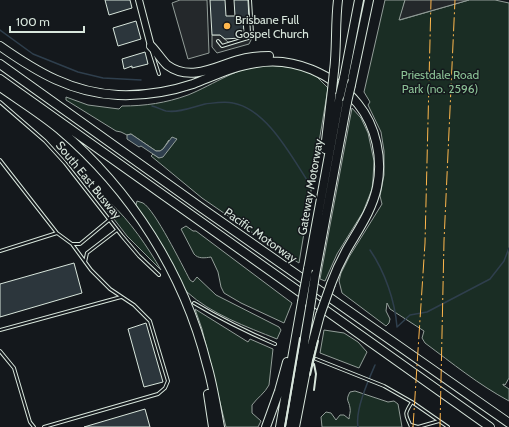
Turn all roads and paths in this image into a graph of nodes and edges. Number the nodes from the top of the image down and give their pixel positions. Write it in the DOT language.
graph roads {
  1 [pos="138,0"];
  2 [pos="250,0"];
  3 [pos="338,0"];
  4 [pos="360,0"];
  5 [pos="369,0"];
  6 [pos="218,41"];
  7 [pos="0,46"];
  8 [pos="151,46"];
  9 [pos="0,64"];
  10 [pos="318,72"];
  11 [pos="159,74"];
  12 [pos="0,79"];
  13 [pos="0,87"];
  14 [pos="0,102"];
  15 [pos="328,159"];
  16 [pos="0,160"];
  17 [pos="109,220"];
  18 [pos="117,230"];
  19 [pos="57,233"];
  20 [pos="72,244"];
  21 [pos="0,251"];
  22 [pos="85,262"];
  23 [pos="159,275"];
  24 [pos="121,297"];
  25 [pos="194,303"];
  26 [pos="0,330"];
  27 [pos="197,332"];
  28 [pos="296,336"];
  29 [pos="276,344"];
  30 [pos="0,351"];
  31 [pos="316,359"];
  32 [pos="412,402"];
  33 [pos="439,421"];
  34 [pos="509,423"];
  35 [pos="297,424"];
  36 [pos="411,426"];
  37 [pos="34,427"];
  38 [pos="44,427"];
  39 [pos="213,427"];
  40 [pos="220,427"];
  41 [pos="266,427"];
  42 [pos="280,427"];
  43 [pos="290,427"];
  44 [pos="448,427"];
  45 [pos="490,427"];
  1 -- 8 [label="street"];
  2 -- 6 [label="lane"];
  3 -- 15 [label="highway, bridge"];
  4 -- 15 [label="highway, Gateway Motorway, bridge"];
  5 -- 43 [label="highway, Gateway Motorway, bridge"];
  7 -- 10 [label="highway"];
  8 -- 10 [label="highway"];
  8 -- 11 [label="lane"];
  9 -- 34 [label="highway, Pacific Motorway"];
  10 -- 35 [label="highway, bridge"];
  12 -- 45 [label="highway, Pacific Motorway"];
  13 -- 27 [label="highway"];
  14 -- 17 [label="lane, South East Busway"];
  15 -- 28 [label="highway, Gateway Motorway, bridge"];
  16 -- 19 [label="lane"];
  17 -- 18 [label="lane, South East Busway"];
  17 -- 20 [label="lane"];
  18 -- 22 [label="lane"];
  18 -- 23 [label="lane, South East Busway"];
  19 -- 20 [label="lane"];
  19 -- 21 [label="lane"];
  20 -- 22 [label="lane"];
  22 -- 24 [label="lane"];
  24 -- 26 [label="lane"];
  24 -- 38 [label="lane"];
  25 -- 29 [label="lane"];
  27 -- 39 [label="highway"];
  27 -- 40 [label="highway"];
  28 -- 41 [label="highway"];
  28 -- 42 [label="highway, Gateway Motorway"];
  30 -- 37 [label="lane"];
  31 -- 32 [label="lane"];
  32 -- 33 [label="lane"];
  32 -- 36 [label="lane"];
  33 -- 36 [label="lane"];
  33 -- 44 [label="lane"];
}
